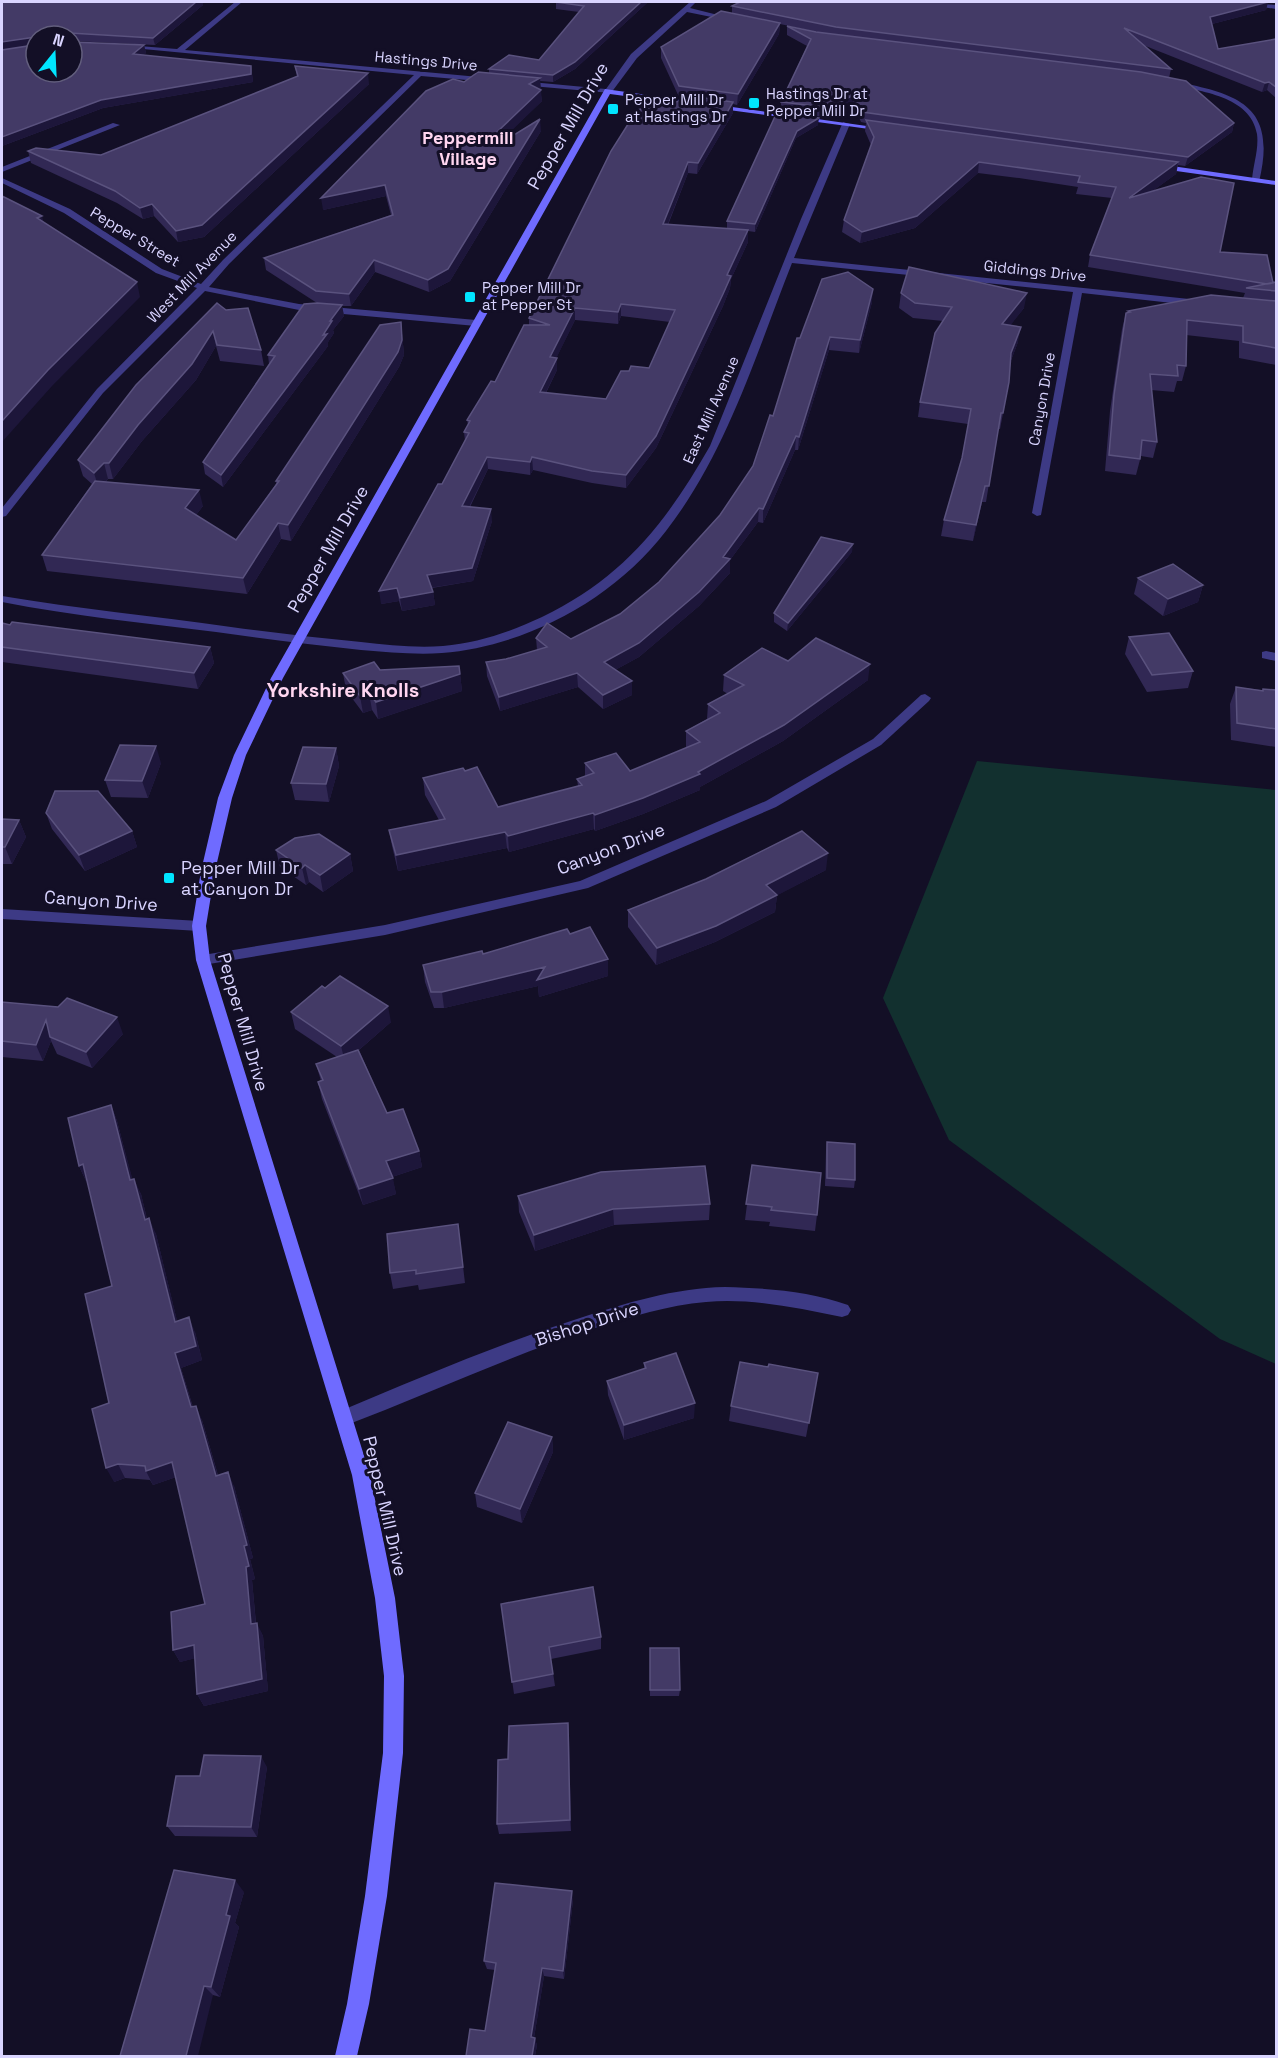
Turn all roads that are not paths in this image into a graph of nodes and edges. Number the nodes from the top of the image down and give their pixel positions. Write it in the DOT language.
graph roads {
  1 [pos="239,2"];
  2 [pos="693,2"];
  3 [pos="1242,2"];
  4 [pos="1276,7"];
  5 [pos="684,9"];
  6 [pos="738,21"];
  7 [pos="115,46"];
  8 [pos="178,52"];
  9 [pos="419,74"];
  10 [pos="501,81"];
  11 [pos="513,82"];
  12 [pos="1161,82"];
  13 [pos="608,91"];
  14 [pos="846,124"];
  15 [pos="116,125"];
  16 [pos="891,130"];
  17 [pos="1146,164"];
  18 [pos="2,170"];
  19 [pos="2,180"];
  20 [pos="1256,180"];
  21 [pos="1276,183"];
  22 [pos="790,260"];
  23 [pos="202,288"];
  24 [pos="1078,291"];
  25 [pos="1214,305"];
  26 [pos="476,323"];
  27 [pos="1038,513"];
  28 [pos="2,514"];
  29 [pos="2,599"];
  30 [pos="298,641"];
  31 [pos="925,698"];
  32 [pos="2,914"];
  33 [pos="199,926"];
  34 [pos="203,960"];
  35 [pos="842,1310"];
  36 [pos="344,1418"];
  37 [pos="346,2056"];
  1 -- 8 [label="street"];
  2 -- 5 [label="street, Pepper Mill Drive"];
  3 -- 4 [label="street"];
  5 -- 6 [label="street"];
  5 -- 13 [label="street, Pepper Mill Drive"];
  7 -- 8 [label="street, Hastings Drive"];
  8 -- 9 [label="street, Hastings Drive"];
  9 -- 10 [label="street, Hastings Drive"];
  9 -- 23 [label="street, West Mill Avenue"];
  11 -- 13 [label="street"];
  12 -- 20 [label="street"];
  13 -- 14 [label="street"];
  13 -- 26 [label="street, Pepper Mill Drive"];
  14 -- 16 [label="street"];
  14 -- 22 [label="street, East Mill Avenue"];
  15 -- 18 [label="street"];
  17 -- 20 [label="street"];
  19 -- 23 [label="street, Pepper Street"];
  20 -- 21 [label="street"];
  22 -- 24 [label="street, Giddings Drive"];
  22 -- 30 [label="street, East Mill Avenue"];
  23 -- 26 [label="street, Pepper Street"];
  23 -- 28 [label="street, West Mill Avenue"];
  24 -- 25 [label="street, Giddings Drive"];
  24 -- 27 [label="street, Canyon Drive"];
  26 -- 30 [label="street, Pepper Mill Drive"];
  29 -- 30 [label="street"];
  30 -- 33 [label="street, Pepper Mill Drive"];
  31 -- 34 [label="street, Canyon Drive"];
  32 -- 33 [label="street, Canyon Drive"];
  33 -- 34 [label="street, Pepper Mill Drive"];
  34 -- 36 [label="street, Pepper Mill Drive"];
  35 -- 36 [label="street, Bishop Drive"];
  36 -- 37 [label="street, Pepper Mill Drive"];
}
